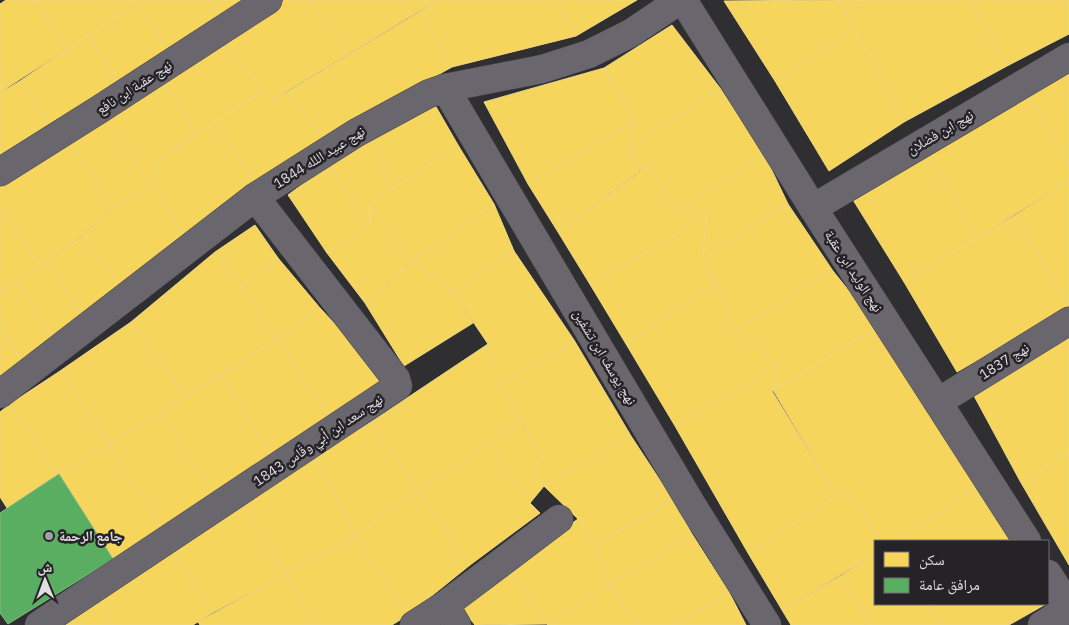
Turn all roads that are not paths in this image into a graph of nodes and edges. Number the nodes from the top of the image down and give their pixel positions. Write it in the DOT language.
graph roads {
  1 [pos="268,0"];
  2 [pos="682,0"];
  3 [pos="1069,57"];
  4 [pos="445,88"];
  5 [pos="0,172"];
  6 [pos="255,196"];
  7 [pos="812,208"];
  8 [pos="1069,321"];
  9 [pos="0,394"];
  10 [pos="938,402"];
  11 [pos="559,519"];
  12 [pos="1026,540"];
  13 [pos="1049,576"];
  14 [pos="1069,608"];
  15 [pos="451,615"];
  16 [pos="38,625"];
  17 [pos="414,625"];
  18 [pos="767,625"];
  19 [pos="1042,625"];
  1 -- 5 [label="street, نهج عقبة ابن نافع"];
  2 -- 4 [label="street, نهج عبيد اللله 1844"];
  2 -- 7 [label="street, نهج الوليد ابن عقبة"];
  3 -- 7 [label="street, نهج ابن فضلان"];
  4 -- 6 [label="street, نهج عبيد اللله 1844"];
  4 -- 18 [label="street, نهج يوسف ابن تشفين"];
  6 -- 9 [label="street, نهج عبيد اللله 1844"];
  6 -- 16 [label="street, نهج سعد ابن أبي وقّاس 1843"];
  7 -- 10 [label="street, نهج الوليد ابن عقبة"];
  8 -- 10 [label="street, نهج 1837"];
  10 -- 12 [label="street, نهج الوليد ابن عقبة"];
  11 -- 15 [label="street"];
  13 -- 14 [label="street"];
  14 -- 19 [label="street"];
  15 -- 17 [label="street"];
}
